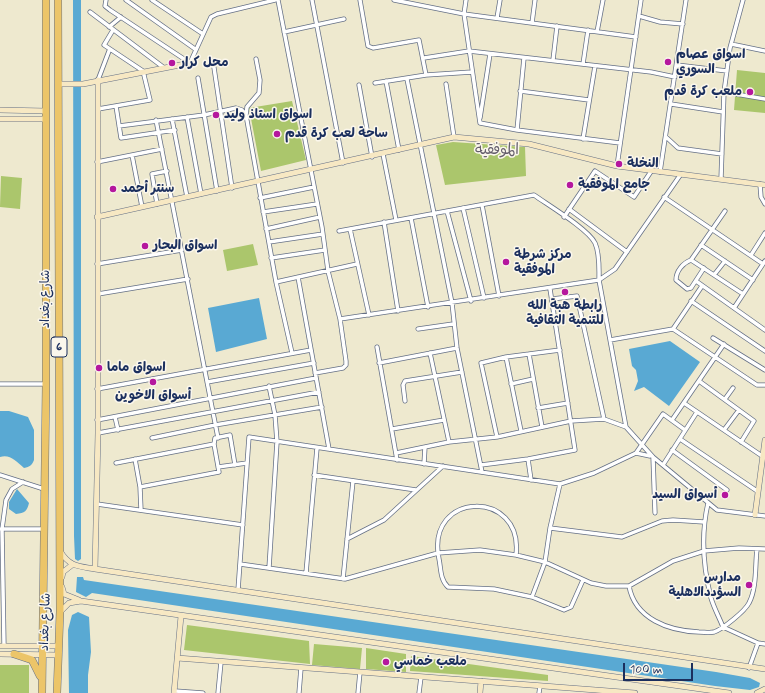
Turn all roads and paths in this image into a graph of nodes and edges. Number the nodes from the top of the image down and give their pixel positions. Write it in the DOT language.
graph roads {
  1 [pos="46,0"];
  2 [pos="58,0"];
  3 [pos="106,0"];
  4 [pos="126,0"];
  5 [pos="152,0"];
  6 [pos="276,0"];
  7 [pos="312,0"];
  8 [pos="360,0"];
  9 [pos="394,0"];
  10 [pos="466,0"];
  11 [pos="500,0"];
  12 [pos="536,0"];
  13 [pos="603,0"];
  14 [pos="641,0"];
  15 [pos="686,0"];
  16 [pos="743,0"];
  17 [pos="90,12"];
  18 [pos="464,14"];
  19 [pos="639,16"];
  20 [pos="121,17"];
  21 [pos="344,18"];
  22 [pos="497,18"];
  23 [pos="532,23"];
  24 [pos="317,24"];
  25 [pos="683,24"];
  26 [pos="557,26"];
  27 [pos="111,29"];
  28 [pos="588,30"];
  29 [pos="284,32"];
  30 [pos="597,32"];
  31 [pos="203,34"];
  32 [pos="636,38"];
  33 [pos="731,44"];
  34 [pos="109,50"];
  35 [pos="195,50"];
  36 [pos="765,51"];
  37 [pos="469,52"];
  38 [pos="490,54"];
  39 [pos="424,58"];
  40 [pos="524,58"];
  41 [pos="256,59"];
  42 [pos="553,60"];
  43 [pos="213,61"];
  44 [pos="190,63"];
  45 [pos="583,64"];
  46 [pos="677,65"];
  47 [pos="595,66"];
  48 [pos="163,67"];
  49 [pos="631,70"];
  50 [pos="143,71"];
  51 [pos="727,71"];
  52 [pos="472,72"];
  53 [pos="426,75"];
  54 [pos="675,77"];
  55 [pos="198,78"];
  56 [pos="407,79"];
  57 [pos="98,80"];
  58 [pos="386,81"];
  59 [pos="375,83"];
  60 [pos="58,84"];
  61 [pos="446,84"];
  62 [pos="359,85"];
  63 [pos="520,91"];
  64 [pos="724,92"];
  65 [pos="765,99"];
  66 [pos="589,100"];
  67 [pos="671,104"];
  68 [pos="116,106"];
  69 [pos="98,109"];
  70 [pos="0,110"];
  71 [pos="46,111"];
  72 [pos="220,111"];
  73 [pos="723,112"];
  74 [pos="204,115"];
  75 [pos="246,115"];
  76 [pos="187,117"];
  77 [pos="0,119"];
  78 [pos="46,119"];
  79 [pos="172,119"];
  80 [pos="156,120"];
  81 [pos="480,123"];
  82 [pos="119,126"];
  83 [pos="174,130"];
  84 [pos="517,130"];
  85 [pos="159,132"];
  86 [pos="454,137"];
  87 [pos="666,137"];
  88 [pos="583,139"];
  89 [pos="620,143"];
  90 [pos="421,146"];
  91 [pos="162,149"];
  92 [pos="399,151"];
  93 [pos="383,154"];
  94 [pos="722,154"];
  95 [pos="132,155"];
  96 [pos="372,157"];
  97 [pos="97,162"];
  98 [pos="343,163"];
  99 [pos="616,166"];
  100 [pos="652,170"];
  101 [pos="167,171"];
  102 [pos="311,171"];
  103 [pos="660,172"];
  104 [pos="681,174"];
  105 [pos="721,179"];
  106 [pos="257,182"];
  107 [pos="763,184"];
  108 [pos="314,187"];
  109 [pos="232,188"];
  110 [pos="217,191"];
  111 [pos="202,194"];
  112 [pos="664,197"];
  113 [pos="187,198"];
  114 [pos="260,198"];
  115 [pos="173,201"];
  116 [pos="157,204"];
  117 [pos="317,204"];
  118 [pos="765,204"];
  119 [pos="482,205"];
  120 [pos="142,207"];
  121 [pos="463,208"];
  122 [pos="569,209"];
  123 [pos="447,211"];
  124 [pos="725,211"];
  125 [pos="263,212"];
  126 [pos="433,214"];
  127 [pos="97,217"];
  128 [pos="320,217"];
  129 [pos="564,217"];
  130 [pos="411,218"];
  131 [pos="396,220"];
  132 [pos="384,222"];
  133 [pos="350,228"];
  134 [pos="266,229"];
  135 [pos="712,229"];
  136 [pos="339,230"];
  137 [pos="765,233"];
  138 [pos="323,234"];
  139 [pos="269,242"];
  140 [pos="701,245"];
  141 [pos="182,250"];
  142 [pos="325,250"];
  143 [pos="627,252"];
  144 [pos="751,255"];
  145 [pos="272,258"];
  146 [pos="691,260"];
  147 [pos="725,261"];
  148 [pos="764,263"];
  149 [pos="97,264"];
  150 [pos="357,264"];
  151 [pos="704,268"];
  152 [pos="328,271"];
  153 [pos="714,275"];
  154 [pos="298,277"];
  155 [pos="188,279"];
  156 [pos="599,280"];
  157 [pos="753,280"];
  158 [pos="696,281"];
  159 [pos="276,282"];
  160 [pos="702,286"];
  161 [pos="550,288"];
  162 [pos="98,294"];
  163 [pos="743,294"];
  164 [pos="499,296"];
  165 [pos="484,298"];
  166 [pos="552,298"];
  167 [pos="471,301"];
  168 [pos="691,301"];
  169 [pos="452,303"];
  170 [pos="428,307"];
  171 [pos="734,308"];
  172 [pos="398,311"];
  173 [pos="369,315"];
  174 [pos="340,319"];
  175 [pos="453,324"];
  176 [pos="418,329"];
  177 [pos="673,329"];
  178 [pos="765,330"];
  179 [pos="713,338"];
  180 [pos="610,340"];
  181 [pos="724,344"];
  182 [pos="377,348"];
  183 [pos="457,348"];
  184 [pos="311,350"];
  185 [pos="560,350"];
  186 [pos="765,350"];
  187 [pos="292,353"];
  188 [pos="430,353"];
  189 [pos="529,354"];
  190 [pos="506,357"];
  191 [pos="715,357"];
  192 [pos="314,363"];
  193 [pos="379,363"];
  194 [pos="205,369"];
  195 [pos="765,370"];
  196 [pos="462,372"];
  197 [pos="315,373"];
  198 [pos="435,377"];
  199 [pos="316,378"];
  200 [pos="533,379"];
  201 [pos="699,381"];
  202 [pos="207,382"];
  203 [pos="0,384"];
  204 [pos="46,384"];
  205 [pos="511,384"];
  206 [pos="765,385"];
  207 [pos="269,386"];
  208 [pos="732,388"];
  209 [pos="97,389"];
  210 [pos="319,392"];
  211 [pos="210,397"];
  212 [pos="272,400"];
  213 [pos="725,400"];
  214 [pos="405,401"];
  215 [pos="568,403"];
  216 [pos="684,403"];
  217 [pos="322,407"];
  218 [pos="538,408"];
  219 [pos="739,410"];
  220 [pos="697,412"];
  221 [pos="212,413"];
  222 [pos="275,415"];
  223 [pos="115,417"];
  224 [pos="97,420"];
  225 [pos="444,420"];
  226 [pos="604,420"];
  227 [pos="672,420"];
  228 [pos="571,421"];
  229 [pos="215,425"];
  230 [pos="542,427"];
  231 [pos="626,427"];
  232 [pos="392,429"];
  233 [pos="118,430"];
  234 [pos="685,430"];
  235 [pos="724,430"];
  236 [pos="521,431"];
  237 [pos="98,433"];
  238 [pos="497,436"];
  239 [pos="152,438"];
  240 [pos="218,438"];
  241 [pos="680,438"];
  242 [pos="476,439"];
  243 [pos="765,440"];
  244 [pos="277,442"];
  245 [pos="449,442"];
  246 [pos="741,442"];
  247 [pos="214,444"];
  248 [pos="641,444"];
  249 [pos="425,447"];
  250 [pos="317,448"];
  251 [pos="329,449"];
  252 [pos="672,450"];
  253 [pos="396,453"];
  254 [pos="636,453"];
  255 [pos="762,456"];
  256 [pos="653,457"];
  257 [pos="135,459"];
  258 [pos="528,459"];
  259 [pos="397,460"];
  260 [pos="116,463"];
  261 [pos="247,463"];
  262 [pos="424,464"];
  263 [pos="235,465"];
  264 [pos="481,465"];
  265 [pos="663,465"];
  266 [pos="443,466"];
  267 [pos="218,467"];
  268 [pos="482,472"];
  269 [pos="0,474"];
  270 [pos="314,475"];
  271 [pos="531,480"];
  272 [pos="353,481"];
  273 [pos="23,482"];
  274 [pos="560,484"];
  275 [pos="140,487"];
  276 [pos="45,489"];
  277 [pos="416,490"];
  278 [pos="728,490"];
  279 [pos="757,491"];
  280 [pos="708,503"];
  281 [pos="97,504"];
  282 [pos="141,510"];
  283 [pos="655,513"];
  284 [pos="755,515"];
  285 [pos="765,516"];
  286 [pos="704,522"];
  287 [pos="243,525"];
  288 [pos="550,528"];
  289 [pos="1,529"];
  290 [pos="44,529"];
  291 [pos="347,539"];
  292 [pos="59,549"];
  293 [pos="757,549"];
  294 [pos="765,549"];
  295 [pos="704,551"];
  296 [pos="438,553"];
  297 [pos="516,555"];
  298 [pos="544,562"];
  299 [pos="240,564"];
  300 [pos="72,565"];
  301 [pos="269,568"];
  302 [pos="95,569"];
  303 [pos="306,573"];
  304 [pos="343,579"];
  305 [pos="583,580"];
  306 [pos="629,586"];
  307 [pos="238,590"];
  308 [pos="532,597"];
  309 [pos="81,601"];
  310 [pos="60,612"];
  311 [pos="181,616"];
  312 [pos="723,626"];
  313 [pos="758,644"];
  314 [pos="765,644"];
  315 [pos="43,645"];
  316 [pos="2,646"];
  317 [pos="58,646"];
  318 [pos="0,654"];
  319 [pos="14,654"];
  320 [pos="42,655"];
  321 [pos="57,655"];
  322 [pos="177,658"];
  323 [pos="221,662"];
  324 [pos="300,668"];
  325 [pos="749,668"];
  326 [pos="765,669"];
  327 [pos="360,672"];
  328 [pos="421,677"];
  329 [pos="42,680"];
  330 [pos="481,681"];
  331 [pos="540,686"];
  332 [pos="765,689"];
  333 [pos="175,692"];
  334 [pos="603,692"];
  335 [pos="42,693"];
  336 [pos="57,693"];
  337 [pos="203,693"];
  338 [pos="218,693"];
  339 [pos="299,693"];
  340 [pos="358,693"];
  341 [pos="419,693"];
  342 [pos="480,693"];
  343 [pos="539,693"];
  344 [pos="635,693"];
  345 [pos="728,693"];
  346 [pos="757,693"];
  1 -- 71 [label="highway, شارع بغداد / 6"];
  2 -- 60 [label="highway, شارع بغداد / 6"];
  3 -- 20 [label="street"];
  4 -- 35 [label="street"];
  5 -- 31 [label="street"];
  6 -- 29 [label="street"];
  6 -- 31 [label="street"];
  7 -- 24 [label="street"];
  8 -- 39 [label="street"];
  9 -- 18 [label="street"];
  10 -- 18 [label="street"];
  11 -- 22 [label="street"];
  12 -- 23 [label="street"];
  13 -- 30 [label="street"];
  14 -- 19 [label="street"];
  15 -- 25 [label="street"];
  16 -- 33 [label="street"];
  17 -- 27 [label="street"];
  18 -- 22 [label="street"];
  18 -- 37 [label="street"];
  19 -- 25 [label="street"];
  19 -- 32 [label="street"];
  20 -- 27 [label="street"];
  20 -- 44 [label="street"];
  21 -- 24 [label="street"];
  22 -- 23 [label="street"];
  23 -- 26 [label="street"];
  24 -- 29 [label="street"];
  24 -- 98 [label="street"];
  25 -- 46 [label="street"];
  26 -- 28 [label="street"];
  26 -- 42 [label="street"];
  27 -- 34 [label="street"];
  27 -- 48 [label="street"];
  28 -- 30 [label="street"];
  28 -- 45 [label="street"];
  29 -- 102 [label="street"];
  30 -- 32 [label="street"];
  31 -- 35 [label="street"];
  32 -- 49 [label="street"];
  33 -- 36 [label="street"];
  33 -- 51 [label="street"];
  34 -- 50 [label="street"];
  34 -- 57 [label="street"];
  35 -- 44 [label="street"];
  37 -- 38 [label="street"];
  37 -- 39 [label="street"];
  37 -- 52 [label="street"];
  38 -- 40 [label="street"];
  38 -- 81 [label="street"];
  39 -- 53 [label="street"];
  40 -- 42 [label="street"];
  40 -- 63 [label="street"];
  41 -- 75 [label="street"];
  42 -- 45 [label="street"];
  43 -- 72 [label="street"];
  44 -- 48 [label="street"];
  45 -- 47 [label="street"];
  46 -- 51 [label="street"];
  46 -- 54 [label="street"];
  47 -- 49 [label="street"];
  47 -- 66 [label="street"];
  48 -- 50 [label="street"];
  49 -- 54 [label="street"];
  49 -- 89 [label="street"];
  50 -- 57 [label="street"];
  50 -- 68 [label="street"];
  51 -- 64 [label="street"];
  52 -- 53 [label="street"];
  52 -- 81 [label="street"];
  53 -- 56 [label="street"];
  54 -- 67 [label="street"];
  55 -- 74 [label="street"];
  56 -- 58 [label="street"];
  56 -- 90 [label="street"];
  57 -- 60 [label="street"];
  57 -- 69 [label="street"];
  58 -- 59 [label="street"];
  58 -- 92 [label="street"];
  60 -- 292 [label="highway, شارع بغداد / 6"];
  61 -- 86 [label="street"];
  62 -- 96 [label="street"];
  63 -- 66 [label="street"];
  63 -- 84 [label="street"];
  64 -- 65 [label="street"];
  64 -- 73 [label="street"];
  66 -- 88 [label="street"];
  67 -- 73 [label="street"];
  67 -- 87 [label="street"];
  68 -- 69 [label="street"];
  68 -- 82 [label="street"];
  69 -- 97 [label="street"];
  70 -- 71 [label="street"];
  71 -- 78 [label="highway, شارع بغداد / 6"];
  72 -- 74 [label="street"];
  72 -- 75 [label="street"];
  72 -- 109 [label="street"];
  73 -- 94 [label="street"];
  74 -- 76 [label="street"];
  74 -- 110 [label="street"];
  75 -- 106 [label="street"];
  76 -- 79 [label="street"];
  76 -- 111 [label="street"];
  77 -- 78 [label="street"];
  78 -- 204 [label="highway, شارع بغداد / 6"];
  79 -- 80 [label="street"];
  79 -- 83 [label="street"];
  80 -- 82 [label="street"];
  80 -- 85 [label="street"];
  81 -- 84 [label="street"];
  82 -- 85 [label="street"];
  83 -- 85 [label="street"];
  83 -- 113 [label="street"];
  84 -- 88 [label="street"];
  85 -- 91 [label="street"];
  86 -- 90 [label="street"];
  86 -- 99 [label="street"];
  87 -- 94 [label="street"];
  87 -- 103 [label="street"];
  88 -- 89 [label="street"];
  89 -- 99 [label="street"];
  90 -- 92 [label="street"];
  90 -- 126 [label="street"];
  91 -- 95 [label="street"];
  91 -- 101 [label="street"];
  92 -- 93 [label="street"];
  93 -- 96 [label="street"];
  93 -- 131 [label="street"];
  94 -- 105 [label="street"];
  95 -- 97 [label="street"];
  95 -- 120 [label="street"];
  96 -- 98 [label="street"];
  97 -- 127 [label="street"];
  98 -- 102 [label="street"];
  99 -- 100 [label="street"];
  100 -- 103 [label="street"];
  100 -- 122 [label="street"];
  101 -- 115 [label="street"];
  101 -- 116 [label="street"];
  102 -- 106 [label="street"];
  102 -- 108 [label="street"];
  103 -- 104 [label="street"];
  104 -- 105 [label="street"];
  104 -- 112 [label="street"];
  105 -- 107 [label="street"];
  106 -- 109 [label="street"];
  106 -- 114 [label="street"];
  107 -- 118 [label="street"];
  108 -- 114 [label="street"];
  108 -- 117 [label="street"];
  109 -- 110 [label="street"];
  110 -- 111 [label="street"];
  111 -- 113 [label="street"];
  112 -- 135 [label="street"];
  112 -- 143 [label="street"];
  113 -- 115 [label="street"];
  114 -- 125 [label="street"];
  115 -- 116 [label="street"];
  115 -- 141 [label="street"];
  116 -- 120 [label="street"];
  117 -- 125 [label="street"];
  117 -- 128 [label="street"];
  119 -- 121 [label="street"];
  119 -- 129 [label="street"];
  119 -- 164 [label="street"];
  120 -- 127 [label="street"];
  121 -- 123 [label="street"];
  121 -- 165 [label="street"];
  122 -- 129 [label="street"];
  122 -- 143 [label="street"];
  123 -- 126 [label="street"];
  123 -- 167 [label="street"];
  124 -- 135 [label="street"];
  125 -- 134 [label="street"];
  126 -- 130 [label="street"];
  126 -- 169 [label="street"];
  127 -- 149 [label="street"];
  128 -- 134 [label="street"];
  128 -- 138 [label="street"];
  129 -- 156 [label="street"];
  130 -- 131 [label="street"];
  130 -- 170 [label="street"];
  131 -- 132 [label="street"];
  132 -- 133 [label="street"];
  132 -- 172 [label="street"];
  133 -- 136 [label="street"];
  133 -- 150 [label="street"];
  134 -- 139 [label="street"];
  135 -- 140 [label="street"];
  135 -- 144 [label="street"];
  137 -- 144 [label="street"];
  138 -- 139 [label="street"];
  138 -- 142 [label="street"];
  139 -- 145 [label="street"];
  140 -- 146 [label="street"];
  140 -- 147 [label="street"];
  141 -- 149 [label="street"];
  141 -- 155 [label="street"];
  142 -- 145 [label="street"];
  142 -- 152 [label="street"];
  143 -- 156 [label="street"];
  144 -- 148 [label="street"];
  145 -- 159 [label="street"];
  146 -- 151 [label="street"];
  146 -- 158 [label="street"];
  147 -- 153 [label="street"];
  147 -- 157 [label="street"];
  148 -- 157 [label="street"];
  149 -- 162 [label="street"];
  150 -- 152 [label="street"];
  150 -- 173 [label="street"];
  151 -- 153 [label="street"];
  151 -- 158 [label="street"];
  152 -- 154 [label="street"];
  152 -- 174 [label="street"];
  153 -- 163 [label="street"];
  154 -- 159 [label="street"];
  154 -- 184 [label="street"];
  155 -- 162 [label="street"];
  155 -- 194 [label="street"];
  156 -- 161 [label="street"];
  156 -- 180 [label="street"];
  157 -- 163 [label="street"];
  158 -- 160 [label="street"];
  159 -- 187 [label="street"];
  160 -- 168 [label="street"];
  160 -- 171 [label="street"];
  161 -- 164 [label="street"];
  161 -- 166 [label="street"];
  162 -- 209 [label="street"];
  163 -- 171 [label="street"];
  164 -- 165 [label="street"];
  165 -- 167 [label="street"];
  166 -- 185 [label="street"];
  166 -- 226 [label="street"];
  167 -- 169 [label="street"];
  168 -- 177 [label="street"];
  168 -- 186 [label="street"];
  169 -- 170 [label="street"];
  169 -- 175 [label="street"];
  170 -- 172 [label="street"];
  171 -- 178 [label="street"];
  172 -- 173 [label="street"];
  173 -- 174 [label="street"];
  174 -- 197 [label="street"];
  175 -- 176 [label="street"];
  175 -- 183 [label="street"];
  177 -- 180 [label="street"];
  177 -- 191 [label="street"];
  179 -- 181 [label="street"];
  180 -- 231 [label="street"];
  181 -- 191 [label="street"];
  181 -- 195 [label="street"];
  182 -- 193 [label="street"];
  183 -- 188 [label="street"];
  183 -- 196 [label="street"];
  184 -- 187 [label="street"];
  184 -- 192 [label="street"];
  185 -- 189 [label="street"];
  185 -- 215 [label="street"];
  187 -- 194 [label="street"];
  188 -- 193 [label="street"];
  188 -- 198 [label="street"];
  189 -- 190 [label="street"];
  189 -- 200 [label="street"];
  190 -- 205 [label="street"];
  190 -- 238 [label="street"];
  191 -- 201 [label="street"];
  191 -- 206 [label="street"];
  192 -- 197 [label="street"];
  192 -- 202 [label="street"];
  193 -- 232 [label="street"];
  194 -- 202 [label="street"];
  194 -- 209 [label="street"];
  196 -- 198 [label="street"];
  196 -- 242 [label="street"];
  197 -- 199 [label="street"];
  198 -- 214 [label="street"];
  198 -- 225 [label="street"];
  199 -- 207 [label="street"];
  199 -- 210 [label="street"];
  200 -- 205 [label="street"];
  200 -- 218 [label="street"];
  201 -- 213 [label="street"];
  201 -- 216 [label="street"];
  202 -- 211 [label="street"];
  203 -- 204 [label="street"];
  204 -- 276 [label="highway, شارع بغداد / 6"];
  205 -- 236 [label="street"];
  207 -- 211 [label="street"];
  207 -- 212 [label="street"];
  208 -- 213 [label="street"];
  209 -- 224 [label="street"];
  210 -- 212 [label="street"];
  210 -- 217 [label="street"];
  211 -- 221 [label="street"];
  211 -- 223 [label="street"];
  212 -- 221 [label="street"];
  212 -- 222 [label="street"];
  213 -- 219 [label="street"];
  215 -- 218 [label="street"];
  215 -- 228 [label="street"];
  216 -- 220 [label="street"];
  216 -- 227 [label="street"];
  217 -- 222 [label="street"];
  217 -- 251 [label="street"];
  218 -- 230 [label="street"];
  219 -- 235 [label="street"];
  219 -- 246 [label="street"];
  220 -- 234 [label="street"];
  220 -- 235 [label="street"];
  221 -- 229 [label="street"];
  221 -- 233 [label="street"];
  222 -- 229 [label="street"];
  222 -- 244 [label="street"];
  223 -- 224 [label="street"];
  223 -- 233 [label="street"];
  224 -- 237 [label="street"];
  225 -- 232 [label="street"];
  225 -- 245 [label="street"];
  226 -- 228 [label="street"];
  226 -- 231 [label="street"];
  227 -- 234 [label="street"];
  227 -- 248 [label="street"];
  228 -- 230 [label="street"];
  228 -- 258 [label="street"];
  229 -- 239 [label="street"];
  229 -- 240 [label="street"];
  230 -- 236 [label="street"];
  231 -- 248 [label="street"];
  232 -- 253 [label="street"];
  233 -- 237 [label="street"];
  234 -- 241 [label="street"];
  235 -- 246 [label="street"];
  236 -- 238 [label="street"];
  237 -- 281 [label="street"];
  238 -- 242 [label="street"];
  240 -- 247 [label="street"];
  240 -- 263 [label="street"];
  241 -- 252 [label="street"];
  241 -- 279 [label="street"];
  242 -- 245 [label="street"];
  242 -- 264 [label="street"];
  243 -- 255 [label="street"];
  244 -- 250 [label="street"];
  244 -- 261 [label="street"];
  244 -- 301 [label="street"];
  245 -- 249 [label="street"];
  246 -- 255 [label="street"];
  247 -- 257 [label="street"];
  247 -- 267 [label="street"];
  248 -- 254 [label="street"];
  248 -- 256 [label="street"];
  249 -- 253 [label="street"];
  249 -- 262 [label="street"];
  250 -- 251 [label="street"];
  250 -- 270 [label="street"];
  251 -- 259 [label="street"];
  252 -- 265 [label="street"];
  252 -- 278 [label="street"];
  253 -- 259 [label="street"];
  254 -- 256 [label="street"];
  254 -- 274 [label="street"];
  255 -- 279 [label="street"];
  256 -- 265 [label="street"];
  256 -- 283 [label="street"];
  257 -- 260 [label="street"];
  257 -- 275 [label="street"];
  258 -- 264 [label="street"];
  258 -- 271 [label="street"];
  259 -- 262 [label="street"];
  261 -- 263 [label="street"];
  261 -- 287 [label="street"];
  262 -- 266 [label="street"];
  263 -- 267 [label="street"];
  264 -- 268 [label="street"];
  265 -- 280 [label="street"];
  266 -- 268 [label="street"];
  266 -- 277 [label="street"];
  267 -- 275 [label="street"];
  268 -- 271 [label="street"];
  269 -- 273 [label="street"];
  270 -- 272 [label="street"];
  270 -- 303 [label="street"];
  271 -- 274 [label="street"];
  272 -- 277 [label="street"];
  272 -- 291 [label="street"];
  273 -- 276 [label="street"];
  273 -- 289 [label="street"];
  274 -- 288 [label="street"];
  275 -- 282 [label="street"];
  276 -- 290 [label="highway, شارع بغداد / 6"];
  277 -- 291 [label="street"];
  279 -- 284 [label="street"];
  280 -- 284 [label="street"];
  280 -- 286 [label="street"];
  281 -- 282 [label="street"];
  281 -- 302 [label="street"];
  282 -- 287 [label="street"];
  284 -- 285 [label="street"];
  286 -- 288 [label="street"];
  286 -- 295 [label="street"];
  287 -- 299 [label="street"];
  288 -- 298 [label="street"];
  289 -- 290 [label="street"];
  289 -- 316 [label="street"];
  290 -- 315 [label="highway, شارع بغداد / 6"];
  291 -- 304 [label="street"];
  292 -- 300 [label="street"];
  292 -- 310 [label="highway, شارع بغداد / 6"];
  293 -- 294 [label="street"];
  293 -- 295 [label="street"];
  293 -- 312 [label="street"];
  295 -- 306 [label="street"];
  295 -- 312 [label="street"];
  296 -- 297 [label="street"];
  296 -- 297 [label="street"];
  296 -- 304 [label="street"];
  296 -- 308 [label="street"];
  297 -- 298 [label="street"];
  298 -- 305 [label="street"];
  298 -- 308 [label="street"];
  299 -- 301 [label="street"];
  299 -- 307 [label="street"];
  300 -- 302 [label="street"];
  300 -- 309 [label="street"];
  301 -- 303 [label="street"];
  302 -- 307 [label="street"];
  303 -- 304 [label="street"];
  305 -- 306 [label="street"];
  305 -- 308 [label="street"];
  306 -- 312 [label="street"];
  307 -- 325 [label="street"];
  309 -- 310 [label="street"];
  309 -- 311 [label="street"];
  310 -- 317 [label="highway, شارع بغداد / 6"];
  311 -- 322 [label="street"];
  311 -- 345 [label="street"];
  312 -- 313 [label="street"];
  313 -- 314 [label="street"];
  313 -- 325 [label="street"];
  315 -- 316 [label="street"];
  315 -- 317 [label="street"];
  315 -- 320 [label="highway, شارع بغداد / 6"];
  317 -- 321 [label="highway, شارع بغداد / 6"];
  318 -- 319 [label="street"];
  319 -- 320 [label="street"];
  319 -- 329 [label="highway"];
  320 -- 321 [label="street"];
  320 -- 329 [label="highway, شارع بغداد / 6"];
  321 -- 336 [label="highway, شارع بغداد / 6"];
  322 -- 323 [label="street"];
  322 -- 333 [label="street"];
  323 -- 324 [label="street"];
  323 -- 338 [label="street"];
  324 -- 327 [label="street"];
  324 -- 339 [label="street"];
  325 -- 326 [label="street"];
  327 -- 328 [label="street"];
  327 -- 340 [label="street"];
  328 -- 330 [label="street"];
  328 -- 341 [label="street"];
  329 -- 335 [label="highway, شارع بغداد / 6"];
  330 -- 331 [label="street"];
  330 -- 342 [label="street"];
  331 -- 334 [label="street"];
  331 -- 343 [label="street"];
  332 -- 346 [label="street"];
  333 -- 337 [label="street"];
  334 -- 344 [label="street"];
}
